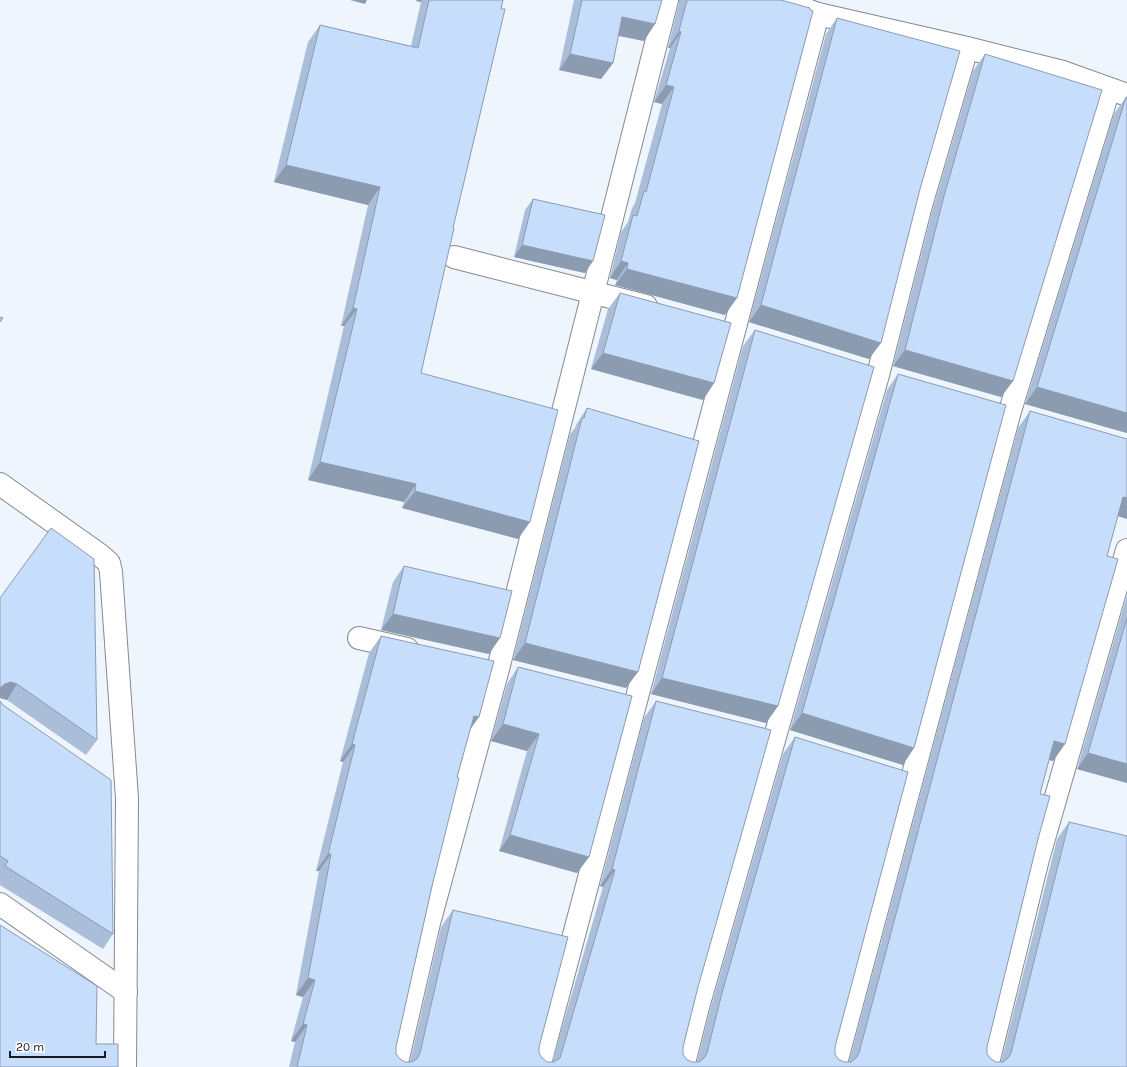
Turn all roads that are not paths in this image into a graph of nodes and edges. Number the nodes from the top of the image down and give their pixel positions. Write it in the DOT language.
graph roads {
  1 [pos="667,0"];
  2 [pos="779,0"];
  3 [pos="818,14"];
  4 [pos="967,48"];
  5 [pos="1118,92"];
  6 [pos="454,257"];
  7 [pos="592,291"];
  8 [pos="666,312"];
  9 [pos="726,328"];
  10 [pos="756,337"];
  11 [pos="855,368"];
  12 [pos="878,375"];
  13 [pos="900,381"];
  14 [pos="988,405"];
  15 [pos="1010,411"];
  16 [pos="1032,417"];
  17 [pos="0,484"];
  18 [pos="1127,550"];
  19 [pos="359,638"];
  20 [pos="428,654"];
  21 [pos="490,667"];
  22 [pos="520,675"];
  23 [pos="612,699"];
  24 [pos="635,705"];
  25 [pos="658,710"];
  26 [pos="752,733"];
  27 [pos="782,741"];
  28 [pos="889,774"];
  29 [pos="912,781"];
  30 [pos="108,785"];
  31 [pos="127,798"];
  32 [pos="0,904"];
  33 [pos="126,992"];
  34 [pos="125,1067"];
  35 [pos="396,1067"];
  36 [pos="539,1067"];
  37 [pos="683,1067"];
  38 [pos="835,1067"];
  39 [pos="987,1067"];
  1 -- 7 [label="street"];
  2 -- 3 [label="street"];
  3 -- 4 [label="street"];
  3 -- 9 [label="street"];
  4 -- 5 [label="street"];
  4 -- 12 [label="street"];
  5 -- 15 [label="street"];
  6 -- 7 [label="street"];
  7 -- 8 [label="street"];
  7 -- 21 [label="street"];
  9 -- 10 [label="street"];
  9 -- 24 [label="street"];
  11 -- 12 [label="street"];
  12 -- 13 [label="street"];
  12 -- 27 [label="street"];
  14 -- 15 [label="street"];
  15 -- 16 [label="street"];
  15 -- 29 [label="street"];
  17 -- 31 [label="street"];
  18 -- 39 [label="street"];
  19 -- 20 [label="street"];
  21 -- 22 [label="street"];
  21 -- 35 [label="street"];
  23 -- 24 [label="street"];
  24 -- 25 [label="street"];
  24 -- 36 [label="street"];
  26 -- 27 [label="street"];
  27 -- 37 [label="street"];
  28 -- 29 [label="street"];
  29 -- 38 [label="street"];
  30 -- 31 [label="street"];
  31 -- 33 [label="street"];
  32 -- 33 [label="street"];
  33 -- 34 [label="street"];
}
